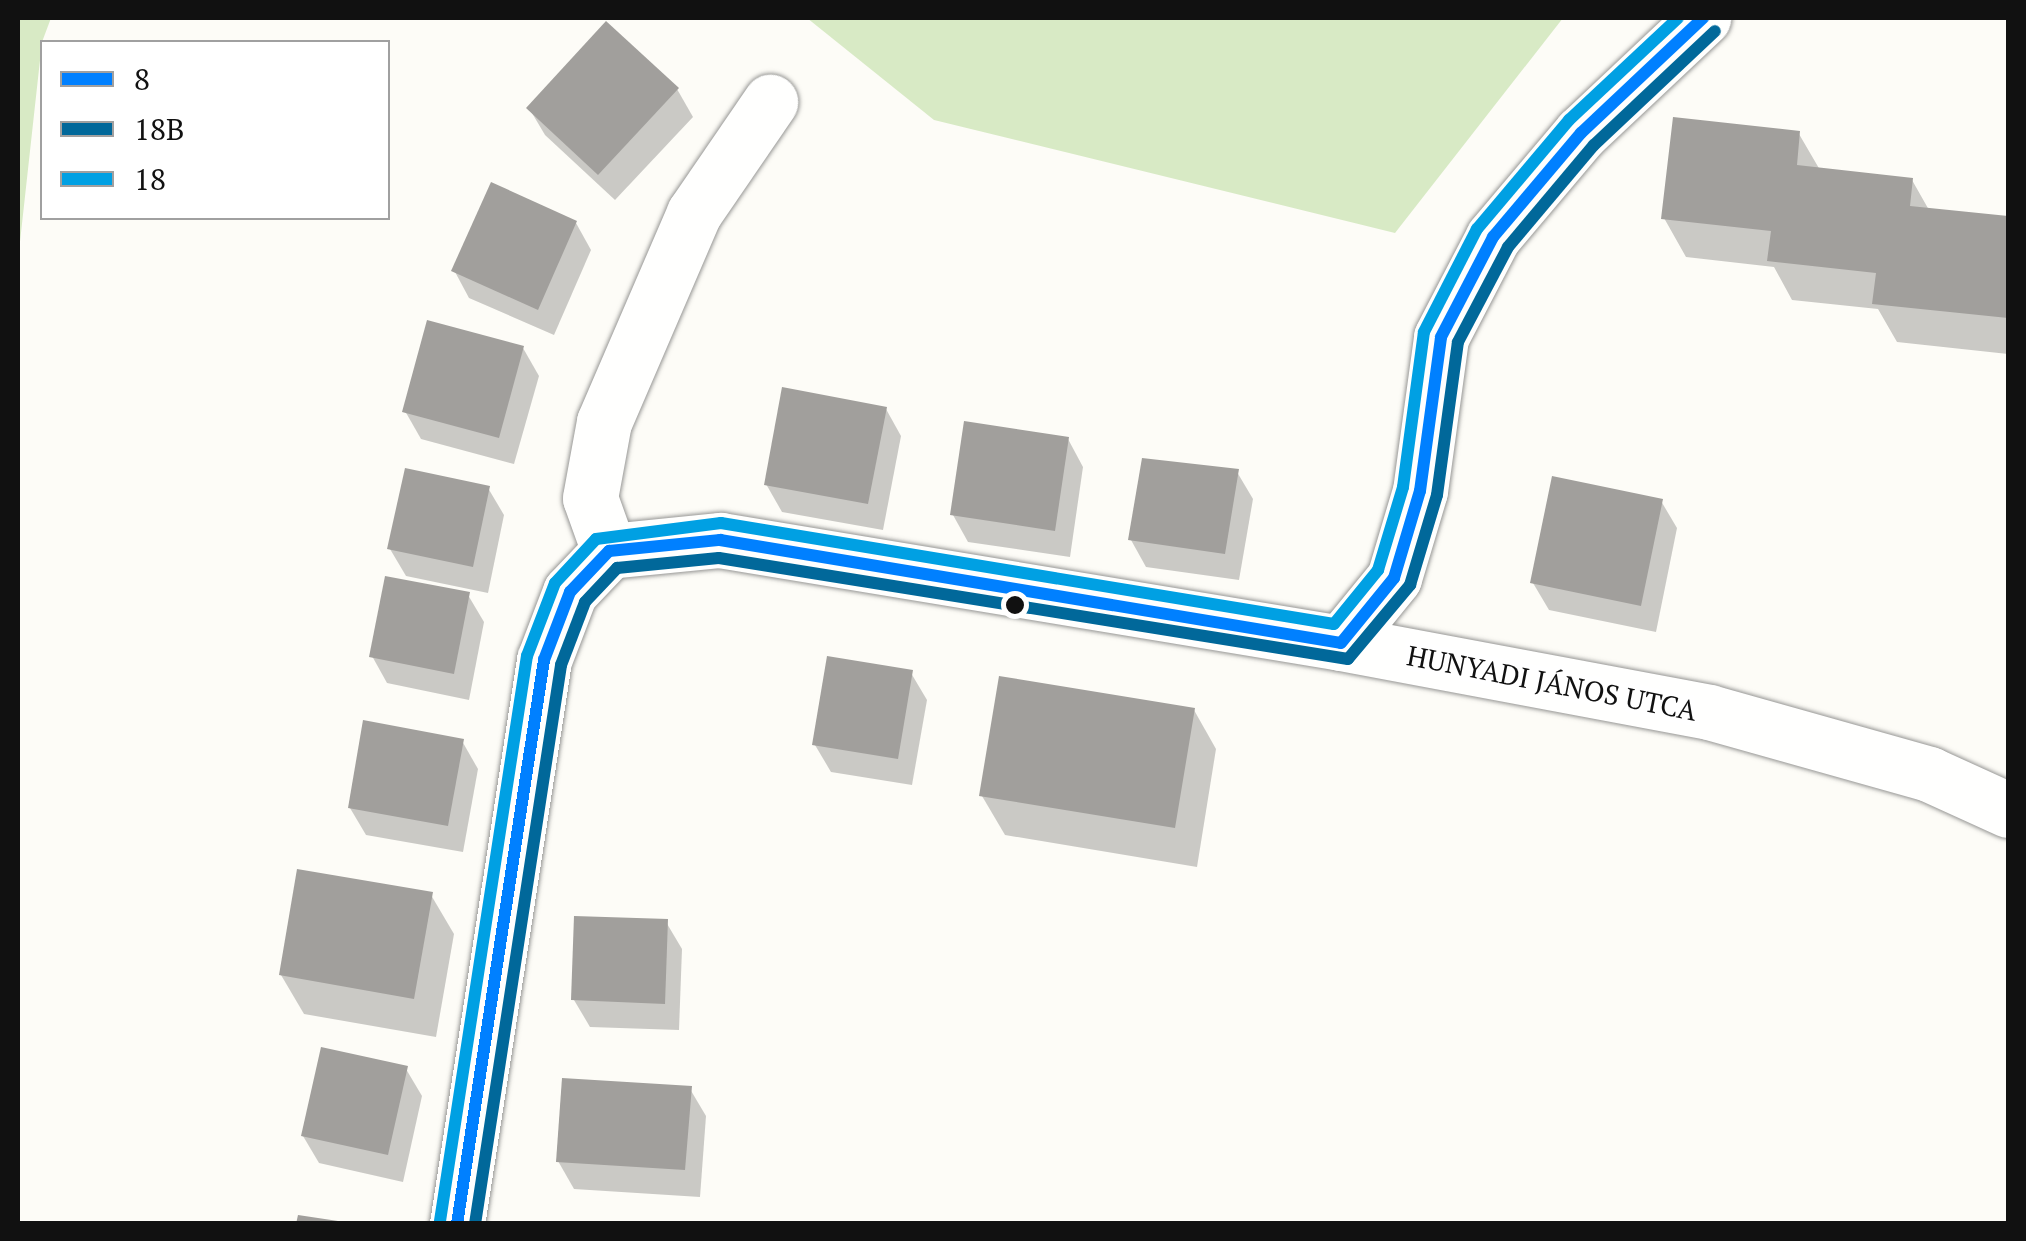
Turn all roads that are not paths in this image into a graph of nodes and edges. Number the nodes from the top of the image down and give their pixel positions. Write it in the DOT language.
graph roads {
  1 [pos="1703,18"];
  2 [pos="770,102"];
  3 [pos="608,551"];
  4 [pos="1341,643"];
  5 [pos="2008,810"];
  6 [pos="458,1224"];
  1 -- 4 [label="street"];
  2 -- 3 [label="street"];
  3 -- 4 [label="street, HUNYADI JÁNOS UTCA"];
  3 -- 6 [label="street"];
  4 -- 5 [label="street, HUNYADI JÁNOS UTCA"];
}
